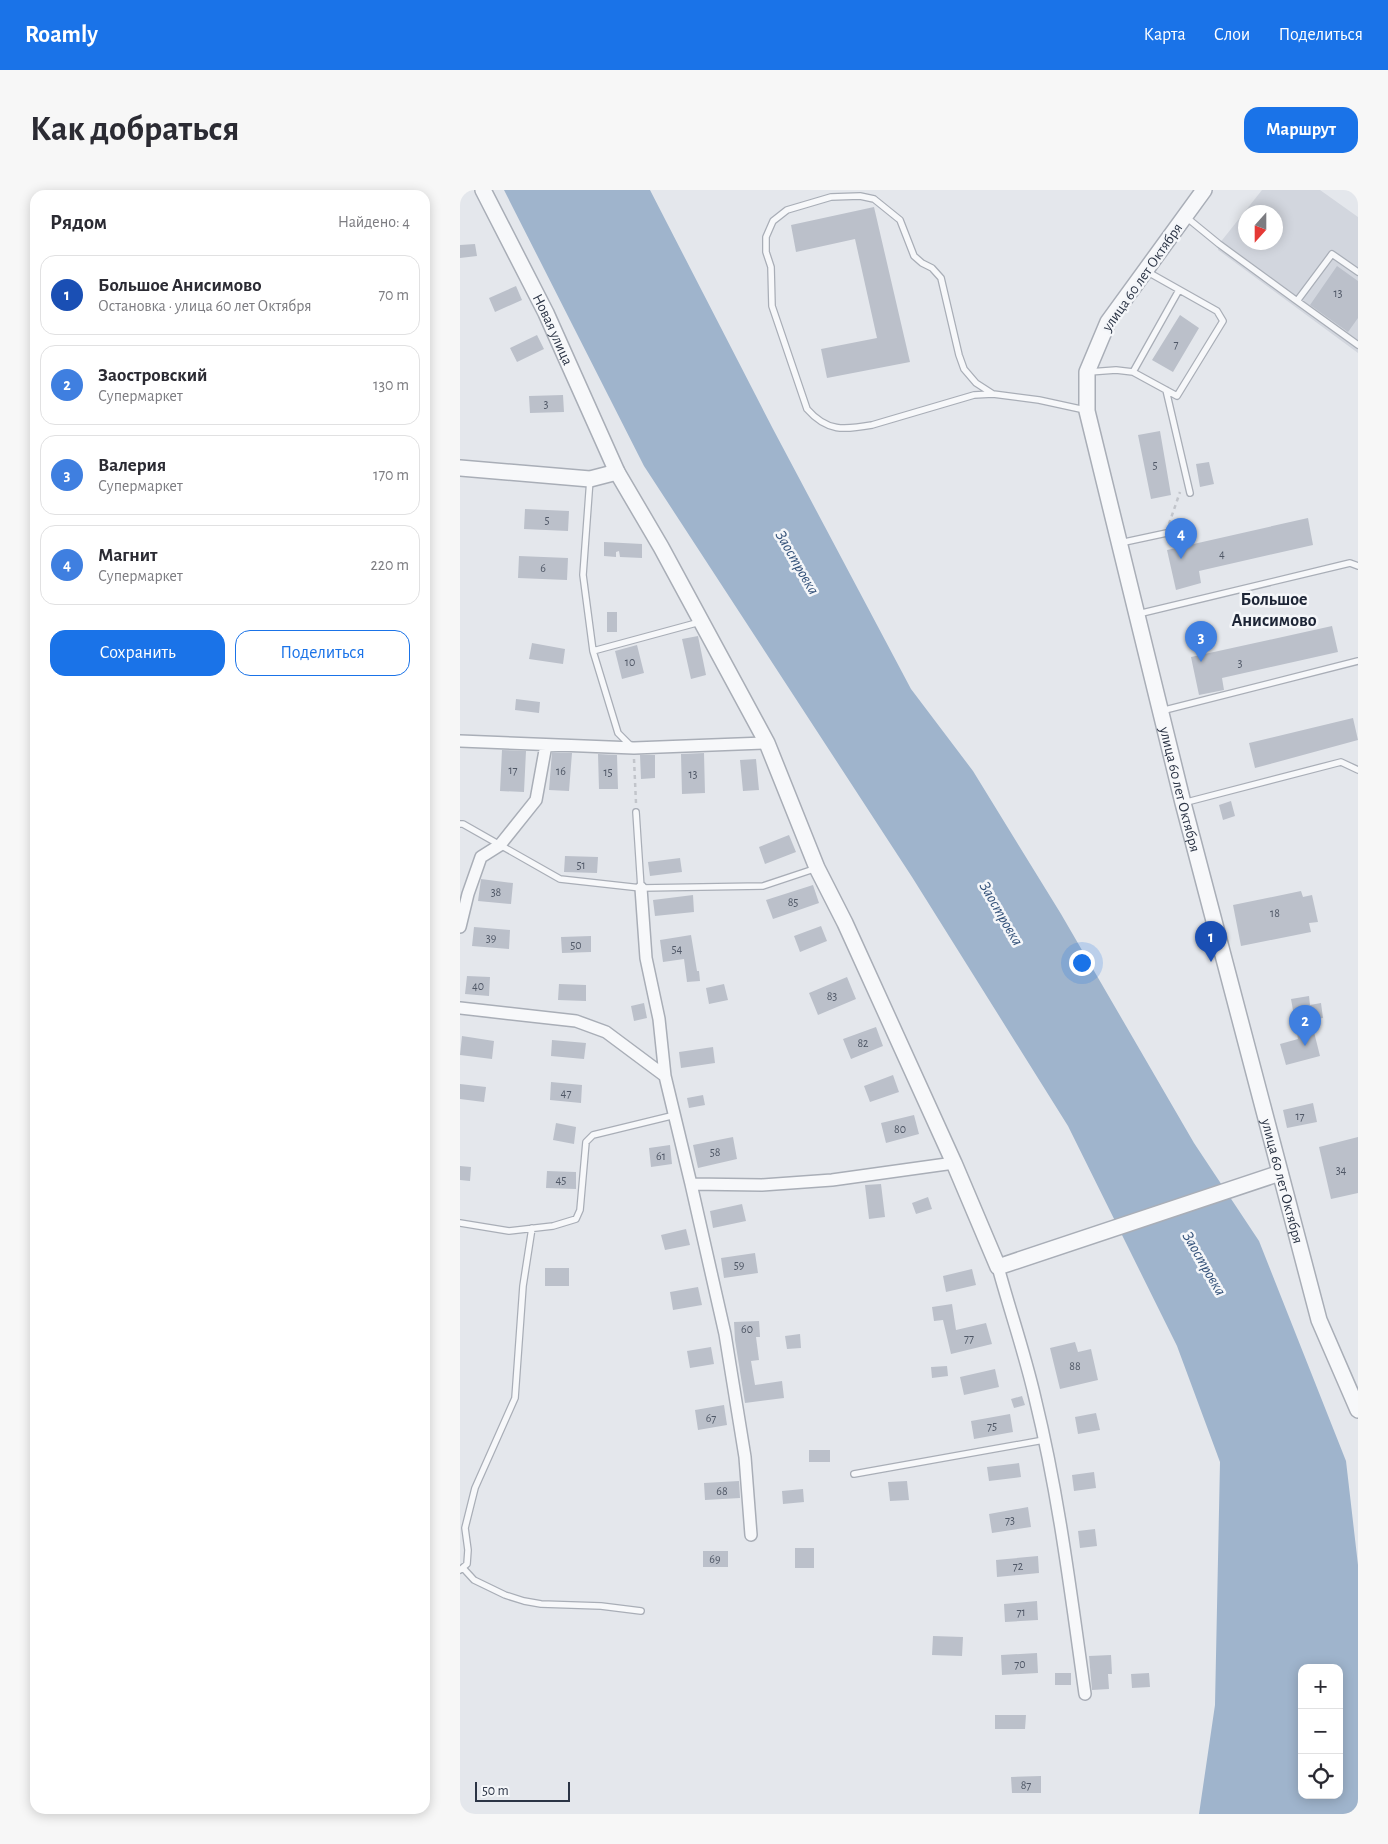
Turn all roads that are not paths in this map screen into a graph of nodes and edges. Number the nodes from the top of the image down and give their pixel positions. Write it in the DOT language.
graph roads {
  1 [pos="483,190"];
  2 [pos="1204,190"];
  3 [pos="1184,216"];
  4 [pos="1144,270"];
  5 [pos="1358,272"];
  6 [pos="1178,290"];
  7 [pos="1297,300"];
  8 [pos="1358,345"];
  9 [pos="1087,372"];
  10 [pos="1133,372"];
  11 [pos="1166,390"];
  12 [pos="993,394"];
  13 [pos="1087,411"];
  14 [pos="460,468"];
  15 [pos="617,472"];
  16 [pos="590,479"];
  17 [pos="1190,493"];
  18 [pos="1190,528"];
  19 [pos="1120,543"];
  20 [pos="1358,566"];
  21 [pos="1136,614"];
  22 [pos="702,622"];
  23 [pos="593,650"];
  24 [pos="1358,661"];
  25 [pos="1160,711"];
  26 [pos="460,741"];
  27 [pos="767,743"];
  28 [pos="546,745"];
  29 [pos="634,748"];
  30 [pos="1358,770"];
  31 [pos="1183,803"];
  32 [pos="636,812"];
  33 [pos="460,824"];
  34 [pos="500,845"];
  35 [pos="817,868"];
  36 [pos="642,888"];
  37 [pos="460,927"];
  38 [pos="460,1008"];
  39 [pos="666,1076"];
  40 [pos="675,1115"];
  41 [pos="954,1162"];
  42 [pos="1280,1173"];
  43 [pos="692,1184"];
  44 [pos="460,1223"];
  45 [pos="532,1228"];
  46 [pos="998,1267"];
  47 [pos="1358,1410"];
  48 [pos="1044,1440"];
  49 [pos="854,1474"];
  50 [pos="751,1535"];
  51 [pos="461,1569"];
  52 [pos="641,1610"];
  53 [pos="1085,1694"];
  1 -- 15 [label="street, Новая улица"];
  2 -- 3 [label="street, улица 60 лет Октября"];
  3 -- 4 [label="street, улица 60 лет Октября"];
  3 -- 7 [label="lane"];
  4 -- 6 [label="lane"];
  4 -- 9 [label="street, улица 60 лет Октября"];
  5 -- 7 [label="lane"];
  6 -- 10 [label="lane"];
  6 -- 11 [label="lane"];
  7 -- 8 [label="lane"];
  9 -- 10 [label="lane"];
  9 -- 13 [label="street, улица 60 лет Октября"];
  10 -- 11 [label="lane"];
  11 -- 17 [label="lane"];
  12 -- 12 [label="lane"];
  12 -- 13 [label="lane"];
  13 -- 19 [label="street, улица 60 лет Октября"];
  14 -- 16 [label="street"];
  15 -- 16 [label="street"];
  15 -- 22 [label="street, Новая улица"];
  16 -- 23 [label="lane"];
  18 -- 19 [label="lane"];
  19 -- 21 [label="street, улица 60 лет Октября"];
  20 -- 21 [label="lane"];
  21 -- 25 [label="street, улица 60 лет Октября"];
  22 -- 23 [label="lane"];
  22 -- 27 [label="street, Новая улица"];
  23 -- 29 [label="lane"];
  24 -- 25 [label="lane"];
  25 -- 31 [label="street, улица 60 лет Октября"];
  26 -- 28 [label="street"];
  27 -- 29 [label="street"];
  27 -- 35 [label="street, Новая улица"];
  28 -- 29 [label="street"];
  28 -- 34 [label="street"];
  30 -- 31 [label="lane"];
  31 -- 42 [label="street, улица 60 лет Октября"];
  32 -- 36 [label="lane"];
  33 -- 34 [label="lane"];
  34 -- 36 [label="lane"];
  34 -- 37 [label="street"];
  35 -- 36 [label="lane"];
  35 -- 41 [label="street, Новая улица"];
  36 -- 39 [label="street"];
  38 -- 39 [label="street"];
  39 -- 40 [label="street"];
  40 -- 43 [label="street"];
  40 -- 45 [label="lane"];
  41 -- 43 [label="street"];
  41 -- 46 [label="street, Новая улица"];
  42 -- 46 [label="street"];
  42 -- 47 [label="street, улица 60 лет Октября"];
  43 -- 50 [label="street"];
  44 -- 45 [label="lane"];
  45 -- 51 [label="lane"];
  46 -- 48 [label="street"];
  48 -- 49 [label="lane"];
  48 -- 53 [label="street"];
  51 -- 52 [label="lane"];
}
